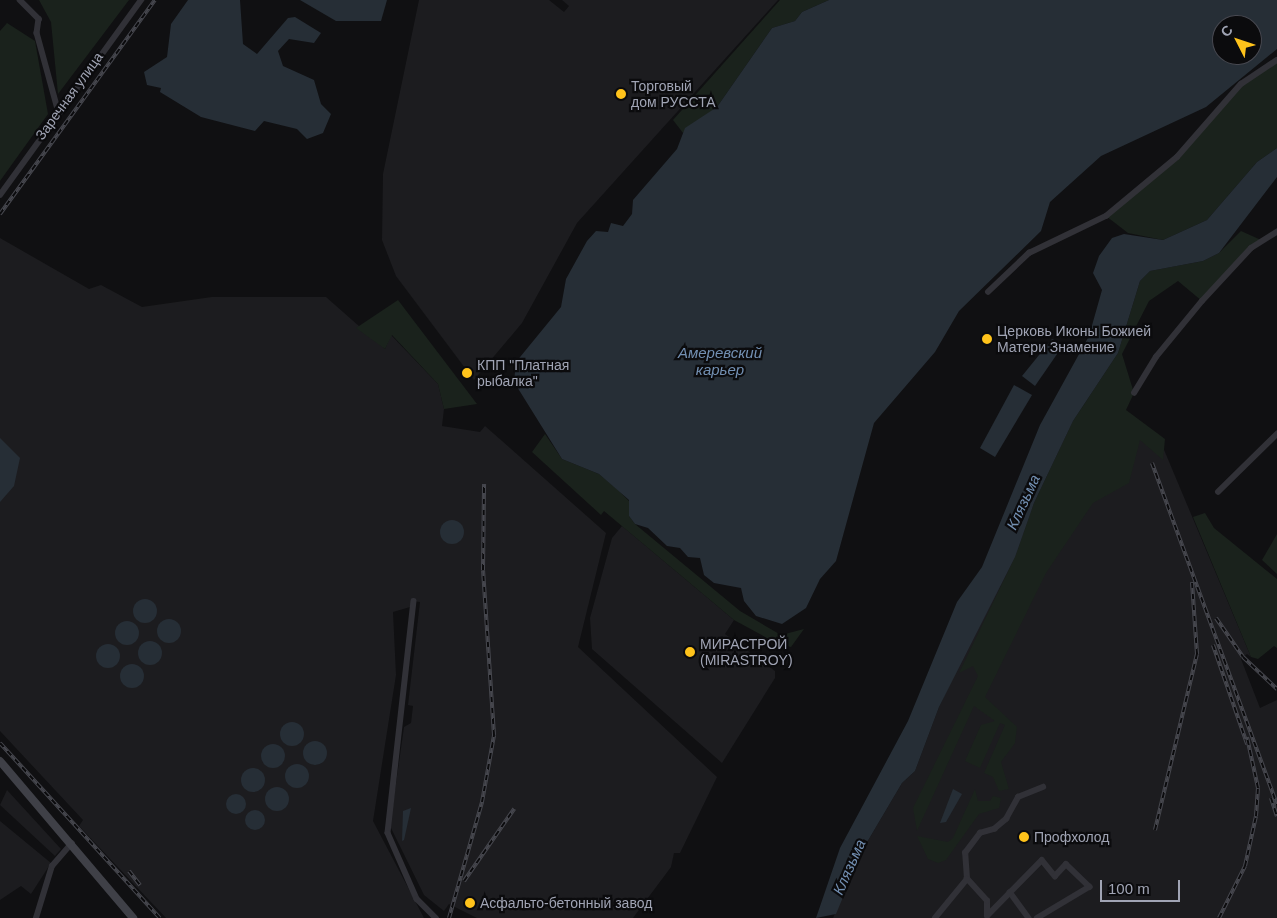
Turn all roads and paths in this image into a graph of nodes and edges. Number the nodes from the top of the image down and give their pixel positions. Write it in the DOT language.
graph roads {
  1 [pos="20,0"];
  2 [pos="141,0"];
  3 [pos="1277,60"];
  4 [pos="58,109"];
  5 [pos="0,194"];
  6 [pos="1277,232"];
  7 [pos="988,292"];
  8 [pos="1134,393"];
  9 [pos="1277,434"];
  10 [pos="1218,492"];
  11 [pos="414,601"];
  12 [pos="0,761"];
  13 [pos="1044,787"];
  14 [pos="72,843"];
  15 [pos="967,879"];
  16 [pos="1010,892"];
  17 [pos="988,917"];
  18 [pos="1040,917"];
  19 [pos="36,918"];
  20 [pos="133,918"];
  21 [pos="436,918"];
  22 [pos="935,918"];
  23 [pos="1029,918"];
  1 -- 4 [label="street"];
  2 -- 4 [label="street, Заречная улица"];
  3 -- 7 [label="street"];
  4 -- 5 [label="street, Заречная улица"];
  6 -- 8 [label="street"];
  9 -- 10 [label="street"];
  11 -- 21 [label="street"];
  12 -- 14 [label="street"];
  13 -- 15 [label="street"];
  14 -- 19 [label="street"];
  14 -- 20 [label="street"];
  15 -- 17 [label="street"];
  15 -- 22 [label="street"];
  16 -- 17 [label="street"];
  16 -- 18 [label="street"];
  16 -- 23 [label="street"];
}
